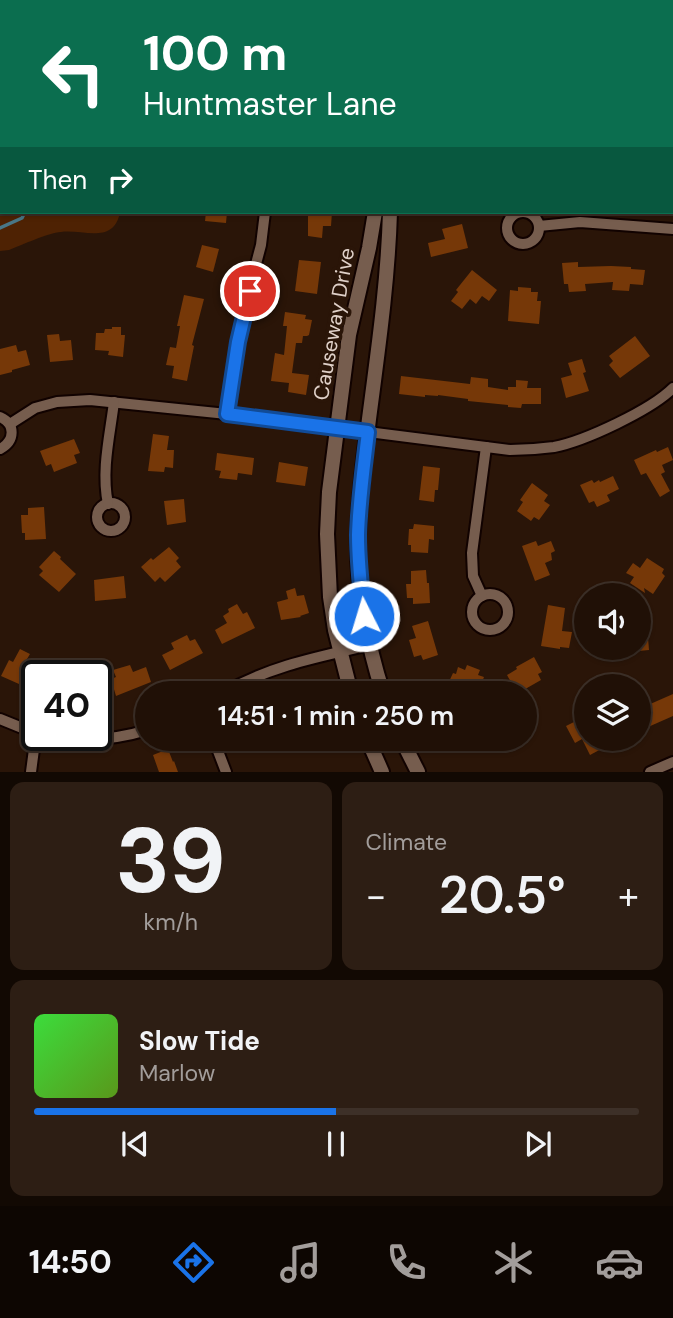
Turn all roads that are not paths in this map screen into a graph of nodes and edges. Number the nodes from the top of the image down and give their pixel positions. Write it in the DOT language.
graph roads {
  1 [pos="265,214"];
  2 [pos="375,214"];
  3 [pos="390,214"];
  4 [pos="539,226"];
  5 [pos="673,229"];
  6 [pos="673,388"];
  7 [pos="114,402"];
  8 [pos="227,414"];
  9 [pos="5,420"];
  10 [pos="337,428"];
  11 [pos="368,432"];
  12 [pos="486,447"];
  13 [pos="0,449"];
  14 [pos="108,504"];
  15 [pos="482,596"];
  16 [pos="370,645"];
  17 [pos="340,652"];
  18 [pos="246,681"];
  19 [pos="348,681"];
  20 [pos="379,681"];
  21 [pos="0,719"];
  22 [pos="21,728"];
  23 [pos="135,733"];
  24 [pos="112,738"];
  25 [pos="34,751"];
  26 [pos="218,751"];
  27 [pos="373,751"];
  28 [pos="408,751"];
  29 [pos="673,762"];
  30 [pos="31,772"];
  31 [pos="226,772"];
  32 [pos="382,772"];
  33 [pos="418,772"];
  34 [pos="650,772"];
  1 -- 8 [label="street"];
  2 -- 10 [label="street, Causeway Drive"];
  3 -- 11 [label="street, Causeway Drive"];
  4 -- 5 [label="street"];
  6 -- 12 [label="street"];
  7 -- 8 [label="street"];
  7 -- 9 [label="street"];
  7 -- 14 [label="street"];
  8 -- 10 [label="street"];
  9 -- 13 [label="street"];
  10 -- 11 [label="street"];
  10 -- 17 [label="street, Causeway Drive"];
  11 -- 12 [label="street"];
  11 -- 16 [label="street, Causeway Drive"];
  12 -- 15 [label="street"];
  16 -- 17 [label="street"];
  16 -- 20 [label="street, Causeway Drive"];
  17 -- 18 [label="street"];
  17 -- 19 [label="street, Causeway Drive"];
  21 -- 22 [label="street"];
  23 -- 24 [label="street"];
  25 -- 30 [label="street"];
  26 -- 31 [label="street"];
  27 -- 32 [label="street"];
  28 -- 33 [label="street"];
  29 -- 34 [label="street"];
}
